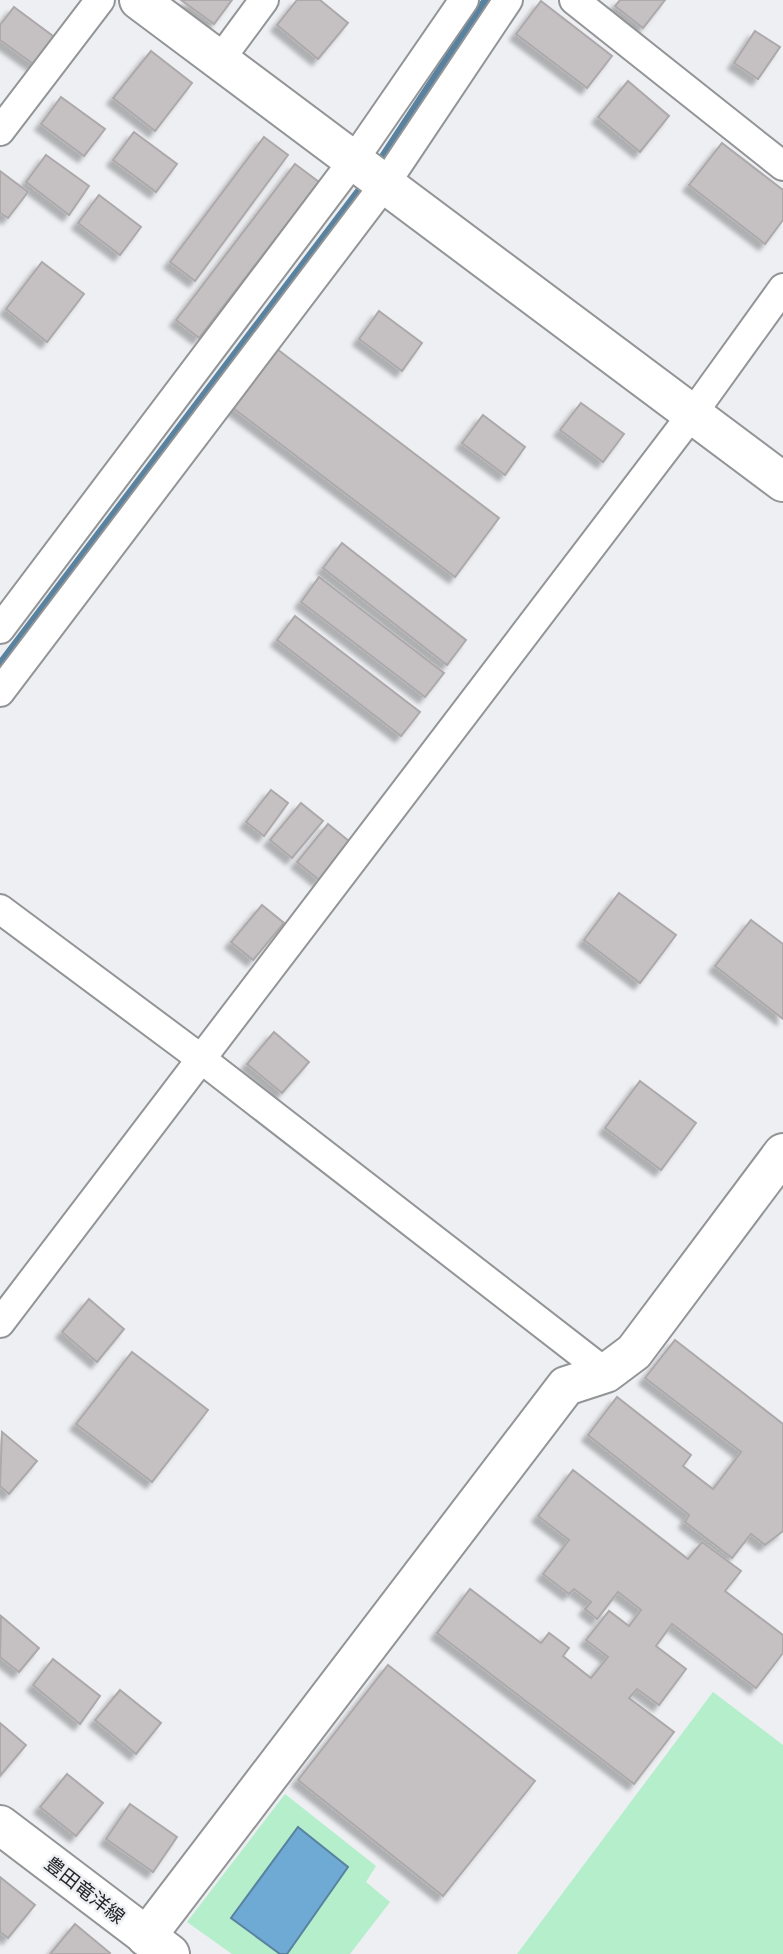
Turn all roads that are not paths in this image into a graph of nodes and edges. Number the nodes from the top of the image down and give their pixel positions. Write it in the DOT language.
graph roads {
  1 [pos="100,0"];
  2 [pos="139,0"];
  3 [pos="264,0"];
  4 [pos="464,0"];
  5 [pos="508,0"];
  6 [pos="574,0"];
  7 [pos="219,61"];
  8 [pos="0,131"];
  9 [pos="354,161"];
  10 [pos="783,166"];
  11 [pos="385,184"];
  12 [pos="783,288"];
  13 [pos="693,413"];
  14 [pos="783,482"];
  15 [pos="0,629"];
  16 [pos="0,692"];
  17 [pos="0,909"];
  18 [pos="200,1058"];
  19 [pos="778,1168"];
  20 [pos="0,1323"];
  21 [pos="606,1373"];
  22 [pos="0,1825"];
  23 [pos="159,1948"];
  1 -- 8 [label="street"];
  2 -- 7 [label="street"];
  3 -- 7 [label="street"];
  4 -- 9 [label="street"];
  5 -- 11 [label="street"];
  6 -- 10 [label="street"];
  7 -- 9 [label="street"];
  9 -- 11 [label="street"];
  9 -- 15 [label="street"];
  11 -- 13 [label="street"];
  11 -- 16 [label="street"];
  12 -- 13 [label="street"];
  13 -- 14 [label="street"];
  13 -- 18 [label="street"];
  17 -- 18 [label="street"];
  18 -- 20 [label="street"];
  18 -- 21 [label="street"];
  19 -- 21 [label="street"];
  21 -- 23 [label="street"];
  22 -- 23 [label="street, 豊田竜洋線"];
}
